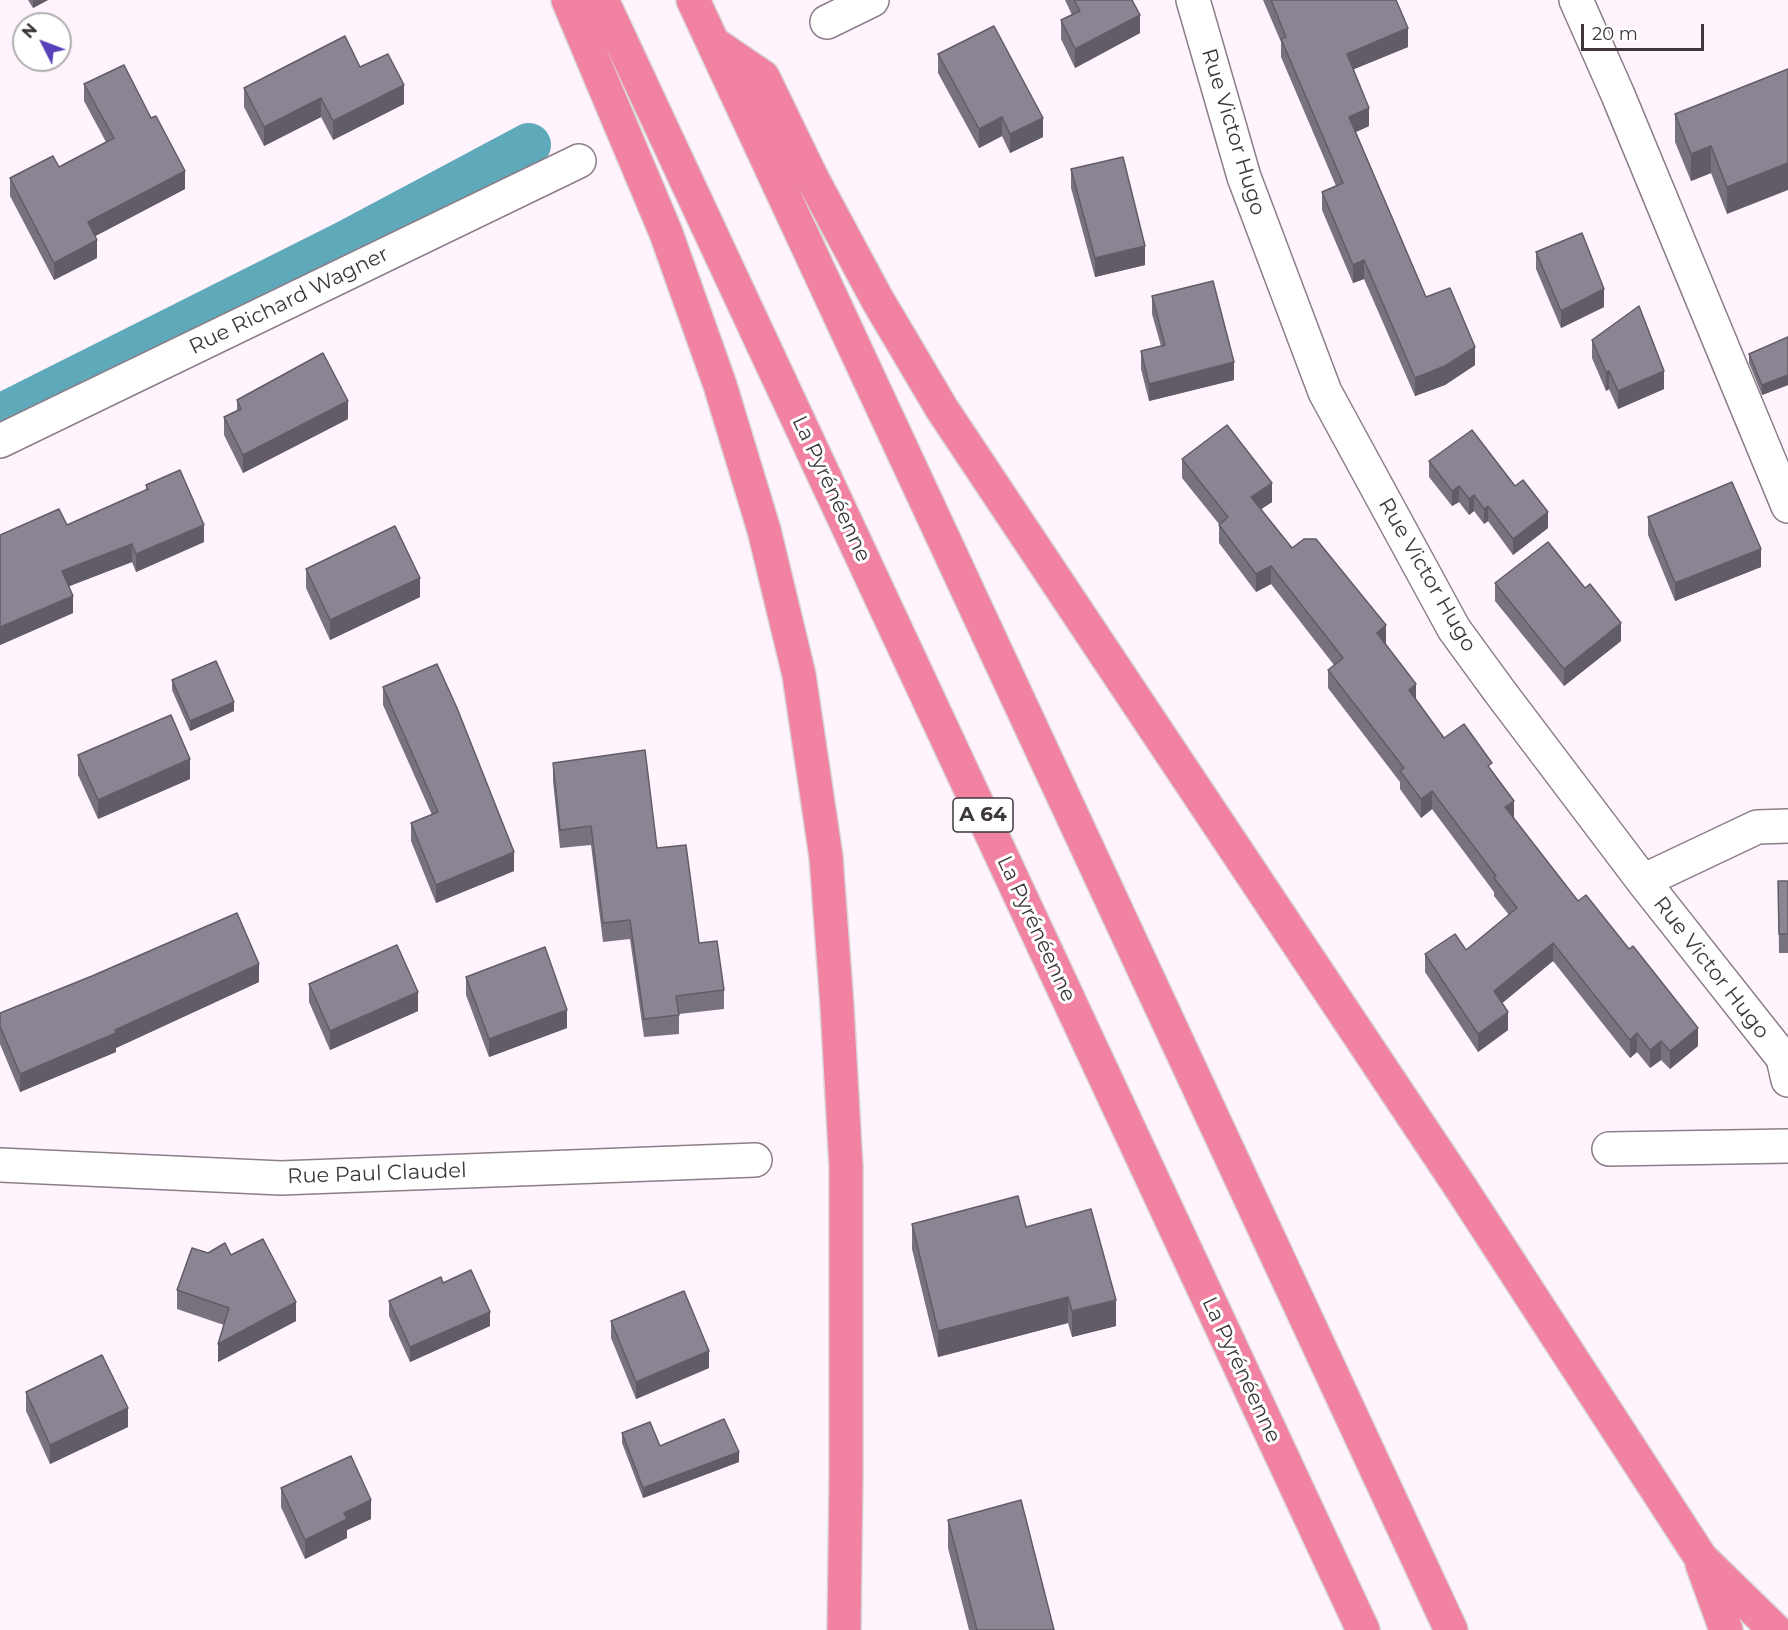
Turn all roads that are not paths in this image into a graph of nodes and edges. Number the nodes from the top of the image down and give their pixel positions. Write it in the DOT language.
graph roads {
  1 [pos="568,0"];
  2 [pos="602,0"];
  3 [pos="693,0"];
  4 [pos="872,0"];
  5 [pos="1193,0"];
  6 [pos="1576,0"];
  7 [pos="827,22"];
  8 [pos="713,43"];
  9 [pos="579,161"];
  10 [pos="0,441"];
  11 [pos="1788,506"];
  12 [pos="1788,826"];
  13 [pos="1643,881"];
  14 [pos="1788,1080"];
  15 [pos="1788,1146"];
  16 [pos="1609,1149"];
  17 [pos="755,1160"];
  18 [pos="0,1165"];
  19 [pos="1701,1558"];
  20 [pos="844,1630"];
  21 [pos="1363,1630"];
  22 [pos="1451,1630"];
  23 [pos="1726,1630"];
  24 [pos="1775,1630"];
  1 -- 20 [label="highway"];
  2 -- 21 [label="highway, La Pyrénéenne / A 64"];
  3 -- 8 [label="highway"];
  4 -- 7 [label="street"];
  5 -- 13 [label="street, Rue Victor Hugo"];
  6 -- 11 [label="street"];
  8 -- 19 [label="highway"];
  8 -- 22 [label="highway"];
  9 -- 10 [label="street, Rue Richard Wagner"];
  12 -- 13 [label="street"];
  13 -- 14 [label="street, Rue Victor Hugo"];
  15 -- 16 [label="street"];
  17 -- 18 [label="street, Rue Paul Claudel"];
  19 -- 23 [label="highway"];
  19 -- 24 [label="highway"];
}
